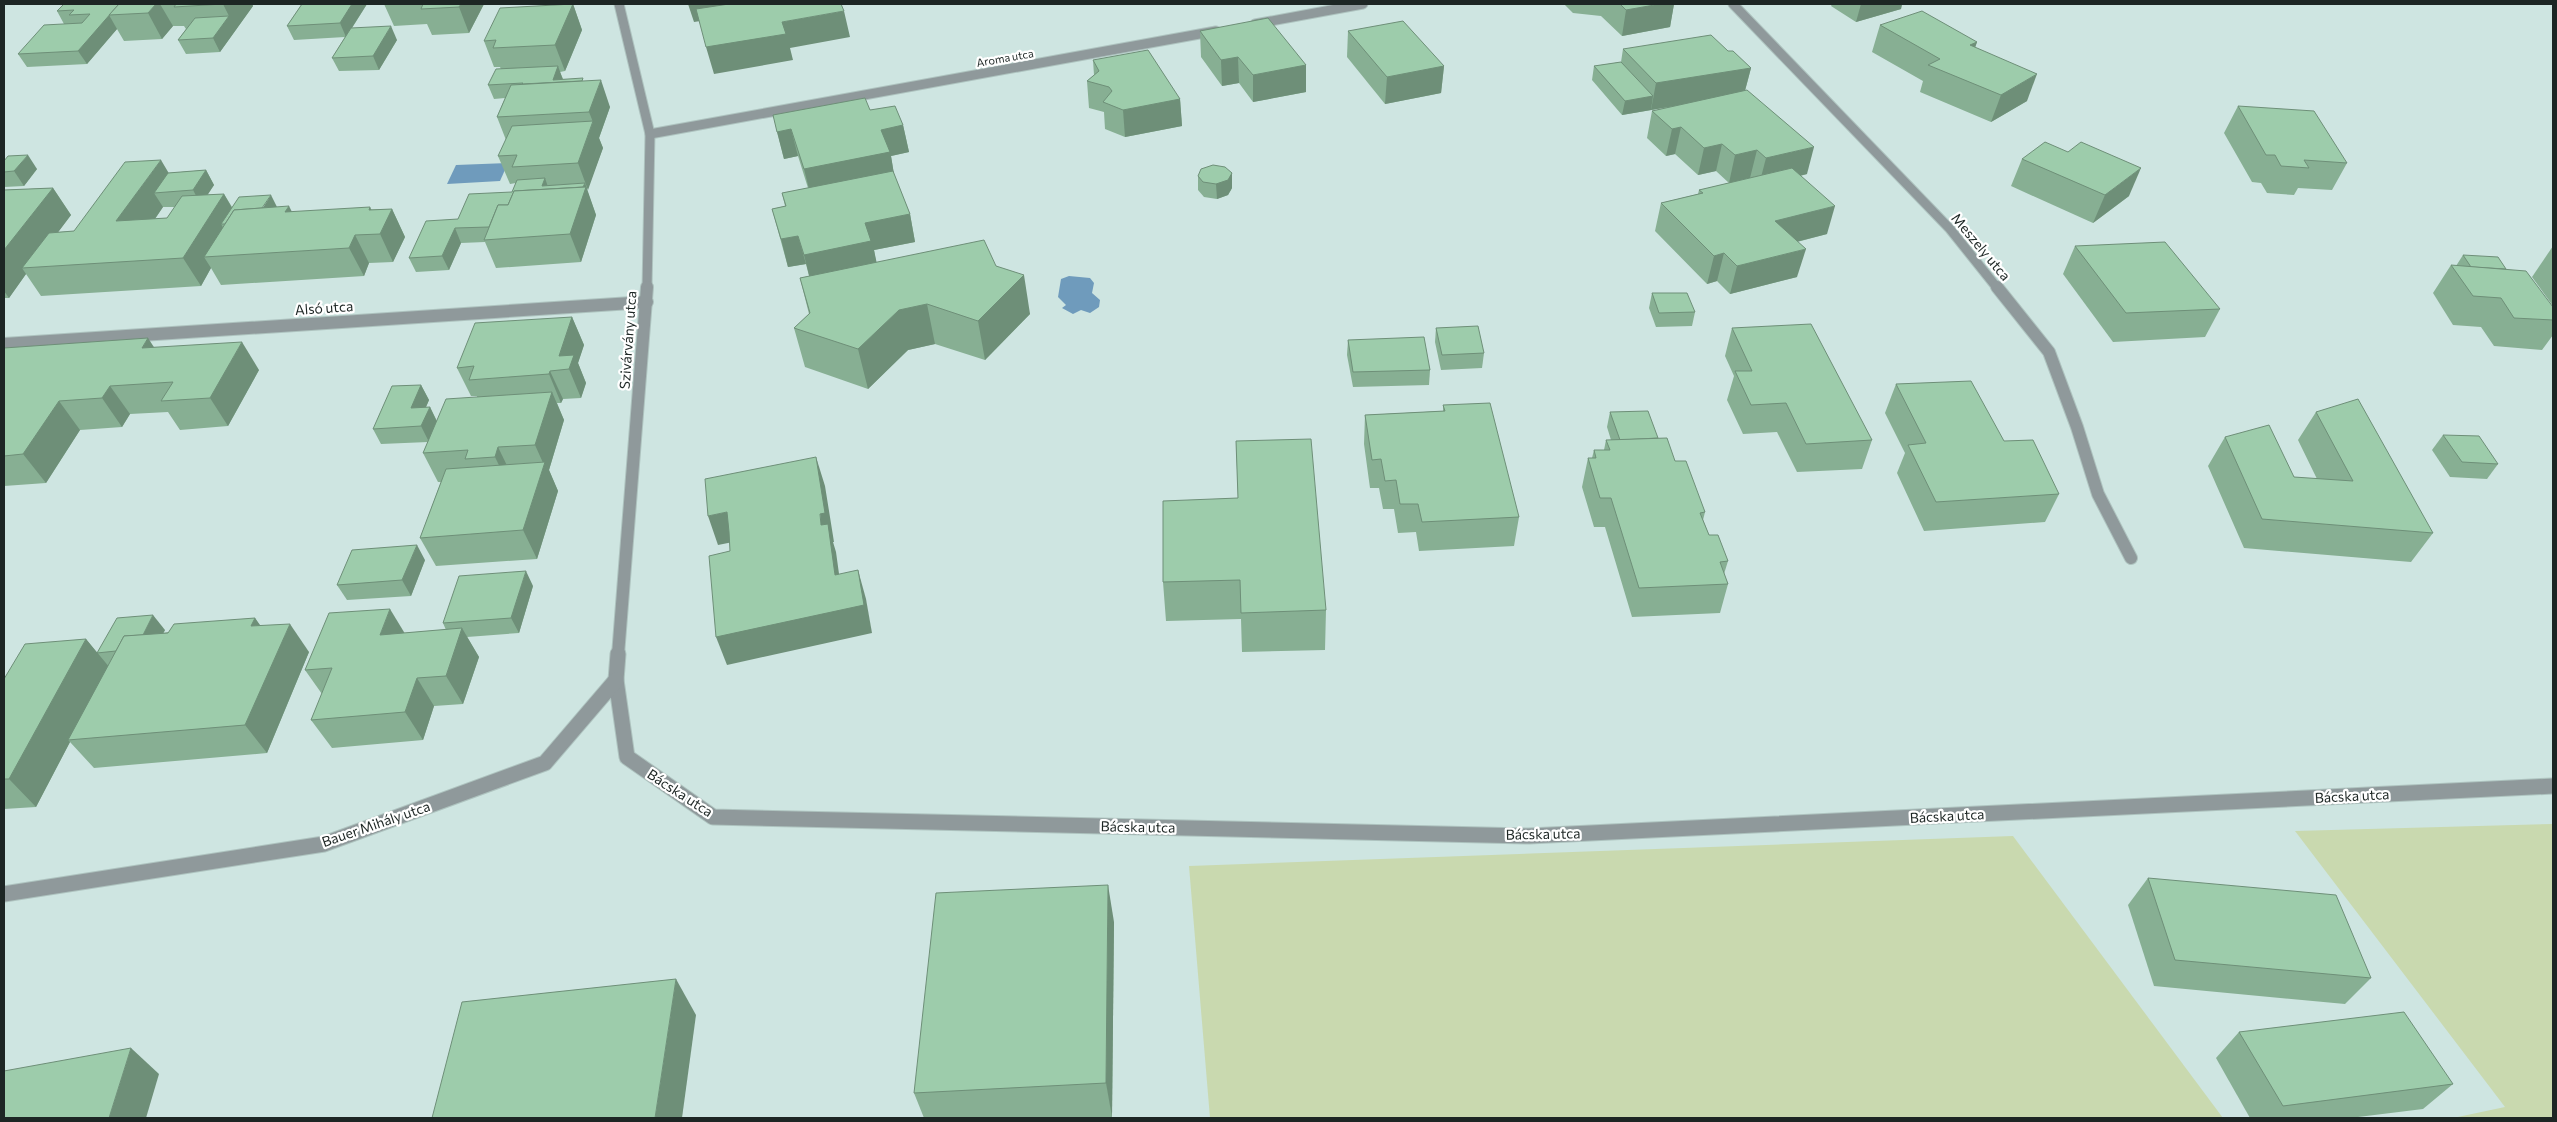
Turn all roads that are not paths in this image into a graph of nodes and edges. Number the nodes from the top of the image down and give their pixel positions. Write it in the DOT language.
graph roads {
  1 [pos="619,4"];
  2 [pos="1363,4"];
  3 [pos="1733,4"];
  4 [pos="1246,25"];
  5 [pos="1226,29"];
  6 [pos="650,134"];
  7 [pos="647,302"];
  8 [pos="4,344"];
  9 [pos="2131,558"];
  10 [pos="616,680"];
  11 [pos="2553,786"];
  12 [pos="4,894"];
  1 -- 6 [label="street, Szivárvány utca"];
  2 -- 4 [label="street"];
  3 -- 9 [label="street, Meszely utca"];
  5 -- 6 [label="street, Aroma utca"];
  6 -- 7 [label="street, Szivárvány utca"];
  7 -- 8 [label="street, Alsó utca"];
  7 -- 10 [label="street, Szivárvány utca"];
  10 -- 11 [label="street, Bácska utca"];
  10 -- 12 [label="street, Bauer Mihály utca"];
}
